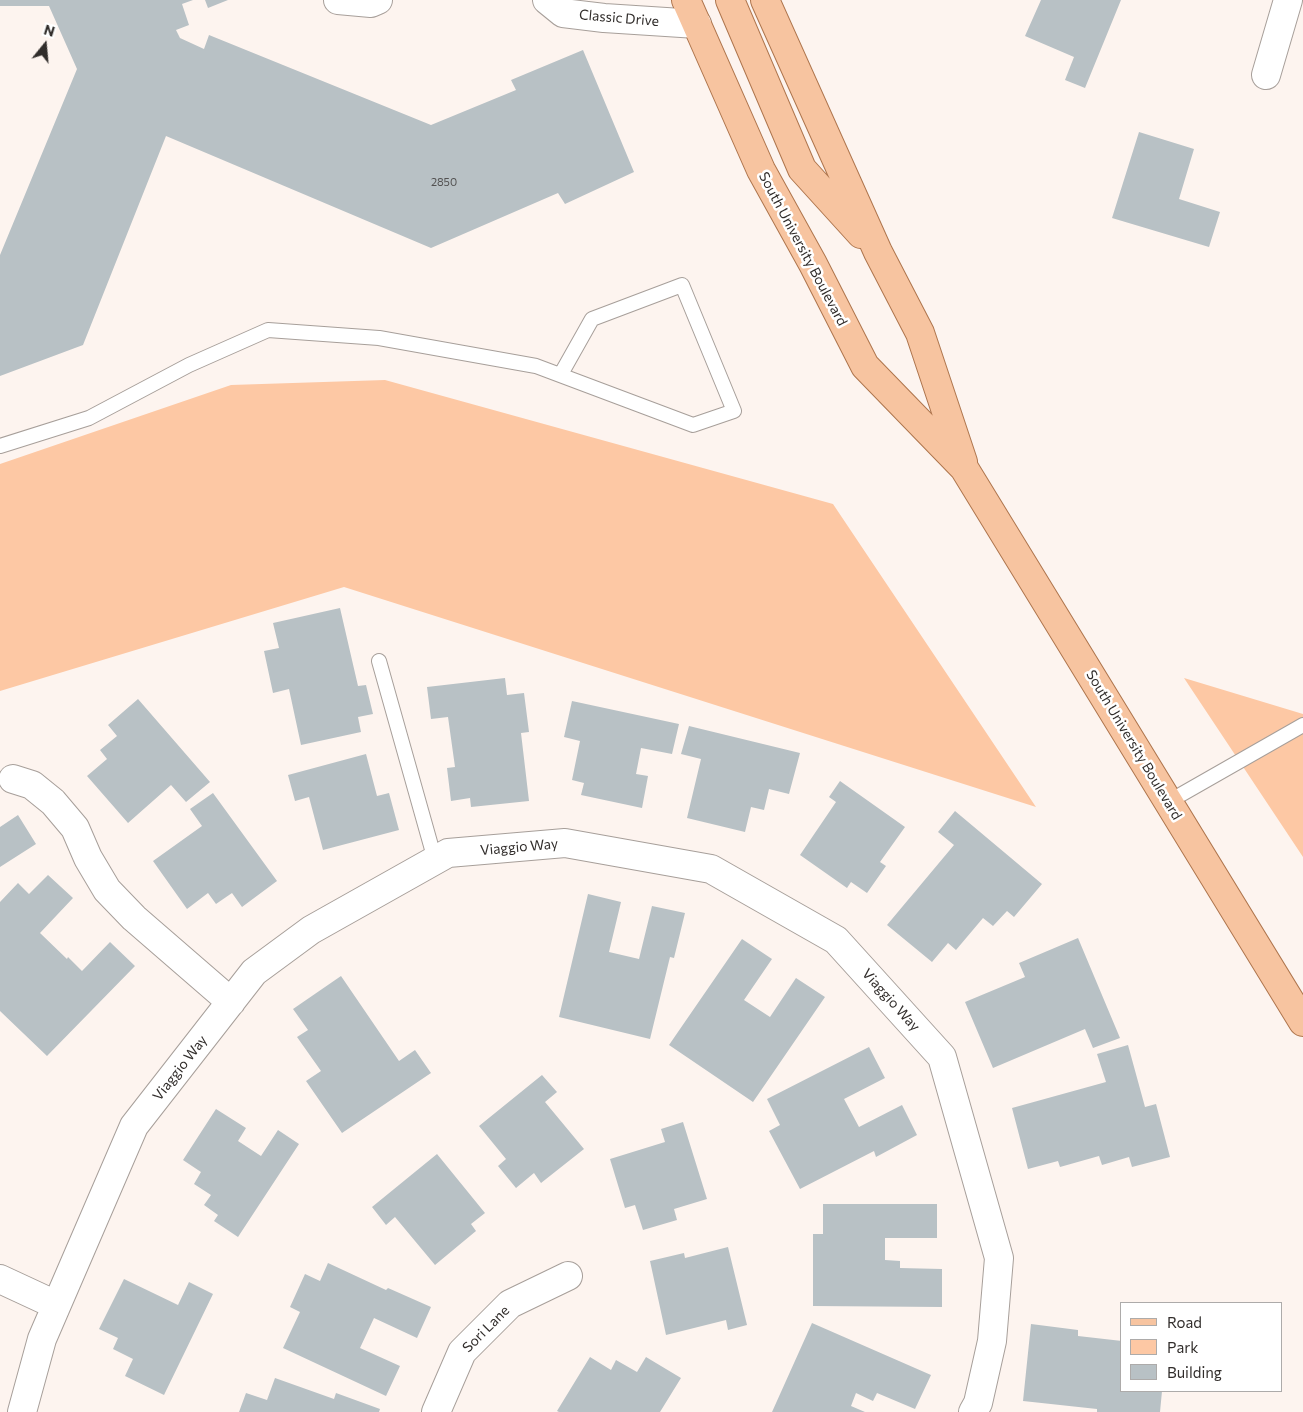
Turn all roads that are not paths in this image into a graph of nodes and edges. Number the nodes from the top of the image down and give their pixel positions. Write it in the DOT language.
graph roads {
  1 [pos="338,0"];
  2 [pos="378,0"];
  3 [pos="547,0"];
  4 [pos="730,0"];
  5 [pos="765,0"];
  6 [pos="1288,0"];
  7 [pos="691,12"];
  8 [pos="1266,75"];
  9 [pos="878,252"];
  10 [pos="561,374"];
  11 [pos="0,446"];
  12 [pos="964,468"];
  13 [pos="379,661"];
  14 [pos="1303,725"];
  15 [pos="13,779"];
  16 [pos="1168,802"];
  17 [pos="435,860"];
  18 [pos="231,1002"];
  19 [pos="1303,1022"];
  20 [pos="568,1276"];
  21 [pos="0,1279"];
  22 [pos="56,1305"];
  23 [pos="22,1412"];
  24 [pos="436,1412"];
  25 [pos="973,1412"];
  1 -- 2 [label="street"];
  3 -- 7 [label="street, Classic Drive"];
  4 -- 9 [label="main road"];
  5 -- 9 [label="main road, South University Boulevard"];
  6 -- 8 [label="street"];
  7 -- 12 [label="main road, South University Boulevard"];
  9 -- 12 [label="main road, South University Boulevard"];
  10 -- 10 [label="lane"];
  10 -- 11 [label="lane"];
  12 -- 16 [label="main road, South University Boulevard"];
  13 -- 17 [label="lane"];
  14 -- 16 [label="lane"];
  15 -- 18 [label="street"];
  16 -- 19 [label="main road, South University Boulevard"];
  17 -- 18 [label="street, Viaggio Way"];
  17 -- 25 [label="street, Viaggio Way"];
  18 -- 22 [label="street, Viaggio Way"];
  20 -- 24 [label="street, Sori Lane"];
  21 -- 22 [label="street"];
  22 -- 23 [label="street, Viaggio Way"];
}
